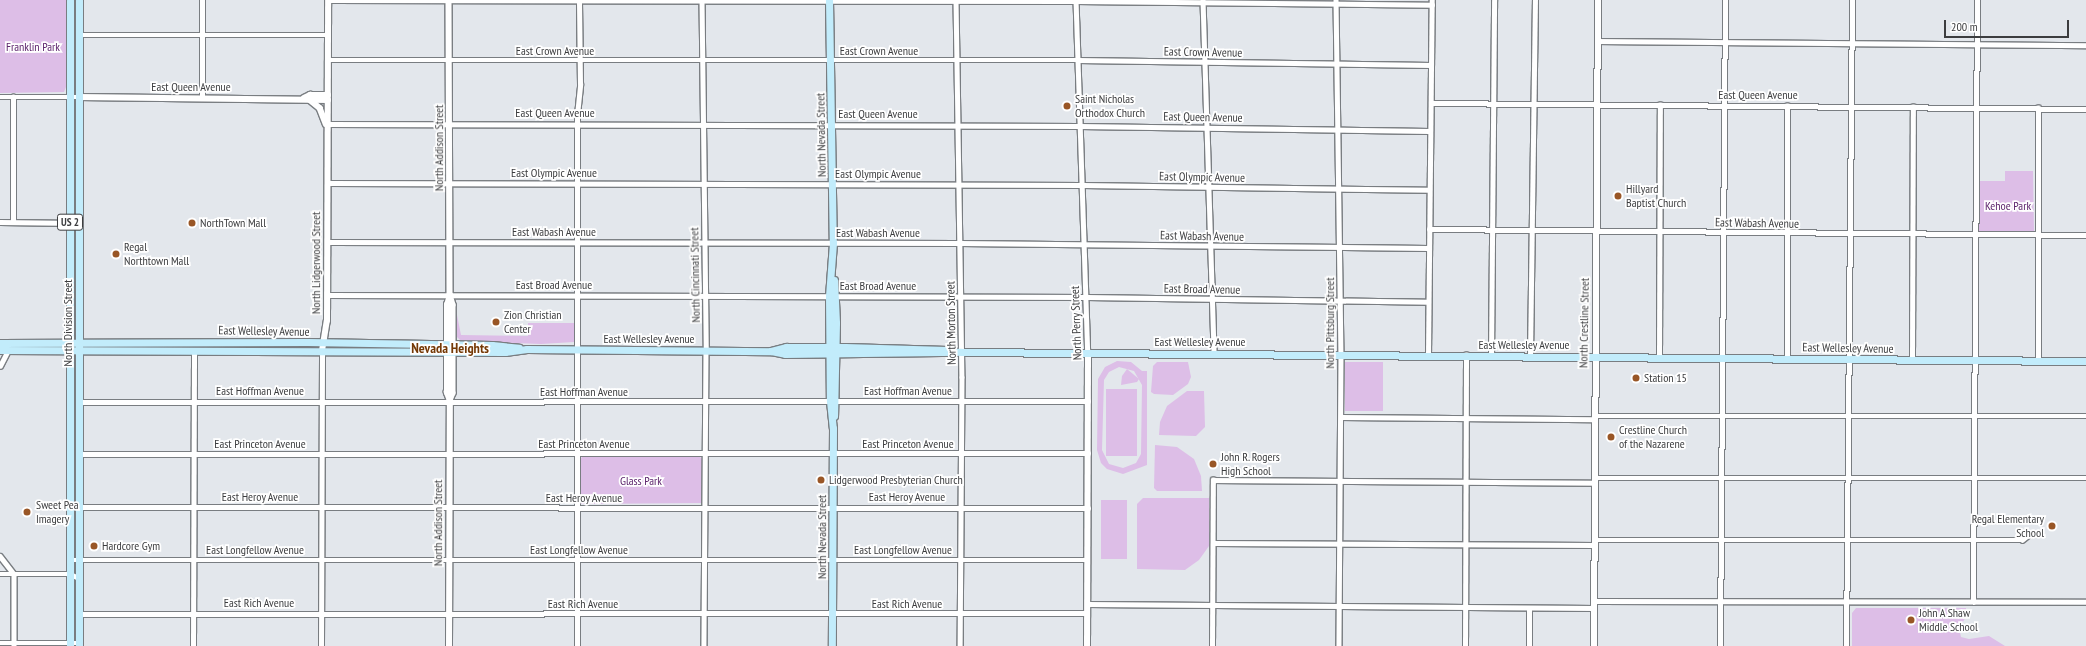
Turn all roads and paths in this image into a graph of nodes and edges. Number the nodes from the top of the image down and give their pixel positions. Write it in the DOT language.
graph roads {
  1 [pos="70,0"];
  2 [pos="79,0"];
  3 [pos="202,0"];
  4 [pos="328,0"];
  5 [pos="449,0"];
  6 [pos="580,0"];
  7 [pos="702,0"];
  8 [pos="830,0"];
  9 [pos="1076,0"];
  10 [pos="1494,0"];
  11 [pos="1535,0"];
  12 [pos="1598,0"];
  13 [pos="1725,0"];
  14 [pos="1852,0"];
  15 [pos="1977,0"];
  16 [pos="956,1"];
  17 [pos="1203,1"];
  18 [pos="1336,2"];
  19 [pos="1432,2"];
  20 [pos="79,34"];
  21 [pos="202,35"];
  22 [pos="328,35"];
  23 [pos="1598,41"];
  24 [pos="1725,42"];
  25 [pos="1851,43"];
  26 [pos="1977,44"];
  27 [pos="2086,45"];
  28 [pos="328,60"];
  29 [pos="450,60"];
  30 [pos="703,60"];
  31 [pos="1078,60"];
  32 [pos="580,61"];
  33 [pos="831,61"];
  34 [pos="957,61"];
  35 [pos="1204,62"];
  36 [pos="1337,64"];
  37 [pos="1431,65"];
  38 [pos="0,97"];
  39 [pos="13,97"];
  40 [pos="70,97"];
  41 [pos="79,97"];
  42 [pos="202,98"];
  43 [pos="304,98"];
  44 [pos="328,98"];
  45 [pos="310,100"];
  46 [pos="1431,103"];
  47 [pos="1493,104"];
  48 [pos="1533,104"];
  49 [pos="1597,105"];
  50 [pos="1660,106"];
  51 [pos="1724,106"];
  52 [pos="1787,106"];
  53 [pos="1851,107"];
  54 [pos="1913,107"];
  55 [pos="1976,107"];
  56 [pos="2038,108"];
  57 [pos="2086,109"];
  58 [pos="450,123"];
  59 [pos="328,124"];
  60 [pos="704,124"];
  61 [pos="577,125"];
  62 [pos="832,125"];
  63 [pos="958,125"];
  64 [pos="1080,126"];
  65 [pos="1207,128"];
  66 [pos="328,130"];
  67 [pos="1338,130"];
  68 [pos="1429,131"];
  69 [pos="328,183"];
  70 [pos="450,183"];
  71 [pos="578,183"];
  72 [pos="704,184"];
  73 [pos="832,184"];
  74 [pos="959,185"];
  75 [pos="1082,185"];
  76 [pos="1209,187"];
  77 [pos="1339,189"];
  78 [pos="1429,190"];
  79 [pos="0,222"];
  80 [pos="13,222"];
  81 [pos="70,223"];
  82 [pos="79,223"];
  83 [pos="1429,229"];
  84 [pos="1532,229"];
  85 [pos="1492,230"];
  86 [pos="1596,231"];
  87 [pos="1660,231"];
  88 [pos="1723,232"];
  89 [pos="1787,233"];
  90 [pos="1849,234"];
  91 [pos="1912,234"];
  92 [pos="1975,234"];
  93 [pos="2038,235"];
  94 [pos="2086,235"];
  95 [pos="327,242"];
  96 [pos="450,242"];
  97 [pos="578,242"];
  98 [pos="705,243"];
  99 [pos="833,244"];
  100 [pos="960,244"];
  101 [pos="1085,245"];
  102 [pos="1211,246"];
  103 [pos="1340,248"];
  104 [pos="1428,248"];
  105 [pos="328,295"];
  106 [pos="450,295"];
  107 [pos="706,295"];
  108 [pos="578,296"];
  109 [pos="832,296"];
  110 [pos="960,297"];
  111 [pos="1087,297"];
  112 [pos="1213,299"];
  113 [pos="1340,300"];
  114 [pos="1428,302"];
  115 [pos="71,342"];
  116 [pos="79,342"];
  117 [pos="0,343"];
  118 [pos="323,347"];
  119 [pos="450,348"];
  120 [pos="0,350"];
  121 [pos="8,350"];
  122 [pos="71,350"];
  123 [pos="79,350"];
  124 [pos="578,350"];
  125 [pos="706,350"];
  126 [pos="833,350"];
  127 [pos="194,351"];
  128 [pos="961,352"];
  129 [pos="1088,353"];
  130 [pos="1214,353"];
  131 [pos="1341,354"];
  132 [pos="1428,355"];
  133 [pos="1466,355"];
  134 [pos="1491,356"];
  135 [pos="1530,356"];
  136 [pos="1594,356"];
  137 [pos="1660,356"];
  138 [pos="1722,358"];
  139 [pos="1786,358"];
  140 [pos="1849,359"];
  141 [pos="1912,359"];
  142 [pos="1974,360"];
  143 [pos="2038,361"];
  144 [pos="2086,361"];
  145 [pos="0,366"];
  146 [pos="194,401"];
  147 [pos="322,401"];
  148 [pos="450,401"];
  149 [pos="833,401"];
  150 [pos="962,401"];
  151 [pos="1088,401"];
  152 [pos="79,402"];
  153 [pos="578,402"];
  154 [pos="706,402"];
  155 [pos="1721,416"];
  156 [pos="1847,416"];
  157 [pos="1974,416"];
  158 [pos="2086,416"];
  159 [pos="1341,417"];
  160 [pos="1594,417"];
  161 [pos="1466,418"];
  162 [pos="1088,453"];
  163 [pos="79,454"];
  164 [pos="194,454"];
  165 [pos="322,454"];
  166 [pos="449,454"];
  167 [pos="705,454"];
  168 [pos="833,454"];
  169 [pos="962,454"];
  170 [pos="578,455"];
  171 [pos="1721,478"];
  172 [pos="1847,478"];
  173 [pos="1973,478"];
  174 [pos="2086,478"];
  175 [pos="1340,480"];
  176 [pos="1595,480"];
  177 [pos="1466,482"];
  178 [pos="79,507"];
  179 [pos="194,507"];
  180 [pos="321,507"];
  181 [pos="449,507"];
  182 [pos="961,507"];
  183 [pos="70,508"];
  184 [pos="577,508"];
  185 [pos="705,508"];
  186 [pos="833,508"];
  187 [pos="1088,508"];
  188 [pos="79,534"];
  189 [pos="2028,535"];
  190 [pos="1720,540"];
  191 [pos="1847,540"];
  192 [pos="1973,540"];
  193 [pos="1594,542"];
  194 [pos="1213,543"];
  195 [pos="1339,543"];
  196 [pos="1465,545"];
  197 [pos="0,556"];
  198 [pos="70,560"];
  199 [pos="79,560"];
  200 [pos="194,560"];
  201 [pos="321,560"];
  202 [pos="449,560"];
  203 [pos="705,560"];
  204 [pos="833,560"];
  205 [pos="961,560"];
  206 [pos="1088,560"];
  207 [pos="577,561"];
  208 [pos="0,574"];
  209 [pos="14,574"];
  210 [pos="70,574"];
  211 [pos="79,578"];
  212 [pos="1594,601"];
  213 [pos="1720,601"];
  214 [pos="1846,602"];
  215 [pos="1973,602"];
  216 [pos="2086,602"];
  217 [pos="1087,604"];
  218 [pos="1213,606"];
  219 [pos="1338,606"];
  220 [pos="1464,607"];
  221 [pos="1529,608"];
  222 [pos="1594,608"];
  223 [pos="193,613"];
  224 [pos="321,613"];
  225 [pos="449,613"];
  226 [pos="704,613"];
  227 [pos="1087,613"];
  228 [pos="79,614"];
  229 [pos="577,614"];
  230 [pos="832,614"];
  231 [pos="960,614"];
  232 [pos="0,643"];
  233 [pos="14,644"];
  234 [pos="70,644"];
  235 [pos="79,644"];
  236 [pos="193,646"];
  237 [pos="321,646"];
  238 [pos="449,646"];
  239 [pos="577,646"];
  240 [pos="704,646"];
  241 [pos="832,646"];
  242 [pos="960,646"];
  243 [pos="1087,646"];
  244 [pos="1212,646"];
  245 [pos="1339,646"];
  246 [pos="1465,646"];
  247 [pos="1529,646"];
  248 [pos="1594,646"];
  249 [pos="1720,646"];
  250 [pos="1846,646"];
  1 -- 40 [label="main road, North Division Street / US 2"];
  2 -- 20 [label="main road, North Division Street / US 2"];
  3 -- 21 [label="street"];
  4 -- 5 [label="street"];
  4 -- 22 [label="street, North Lidgerwood Street"];
  5 -- 6 [label="street"];
  5 -- 29 [label="street, North Addison Street"];
  6 -- 7 [label="street"];
  6 -- 32 [label="street"];
  7 -- 8 [label="street"];
  7 -- 30 [label="street, North Cincinnati Street"];
  8 -- 16 [label="street"];
  8 -- 33 [label="main road, North Nevada Street"];
  9 -- 16 [label="street"];
  9 -- 17 [label="street"];
  9 -- 31 [label="street, North Perry Street"];
  10 -- 47 [label="street"];
  11 -- 48 [label="street"];
  12 -- 23 [label="main road, North Crestline Street"];
  13 -- 24 [label="street"];
  14 -- 25 [label="street"];
  15 -- 26 [label="street"];
  16 -- 34 [label="street, North Morton Street"];
  17 -- 18 [label="street"];
  17 -- 35 [label="street"];
  18 -- 19 [label="street"];
  18 -- 36 [label="street, North Pittsburg Street"];
  19 -- 37 [label="street"];
  20 -- 21 [label="street"];
  20 -- 41 [label="main road, North Division Street / US 2"];
  21 -- 22 [label="street"];
  21 -- 42 [label="street"];
  22 -- 28 [label="street, North Lidgerwood Street"];
  23 -- 24 [label="street"];
  23 -- 49 [label="main road, North Crestline Street"];
  24 -- 25 [label="street"];
  24 -- 51 [label="street"];
  25 -- 26 [label="street"];
  25 -- 53 [label="street"];
  26 -- 27 [label="street"];
  26 -- 55 [label="street"];
  28 -- 29 [label="street, East Crown Avenue"];
  28 -- 44 [label="street, North Lidgerwood Street"];
  29 -- 32 [label="street, East Crown Avenue"];
  29 -- 58 [label="street, North Addison Street"];
  30 -- 32 [label="street, East Crown Avenue"];
  30 -- 33 [label="street, East Crown Avenue"];
  30 -- 60 [label="street, North Cincinnati Street"];
  31 -- 34 [label="street, East Crown Avenue"];
  31 -- 35 [label="street, East Crown Avenue"];
  31 -- 64 [label="street, North Perry Street"];
  32 -- 61 [label="street"];
  33 -- 34 [label="street, East Crown Avenue"];
  33 -- 62 [label="main road, North Nevada Street"];
  34 -- 63 [label="street, North Morton Street"];
  35 -- 36 [label="street, East Crown Avenue"];
  35 -- 65 [label="street"];
  36 -- 37 [label="street, East Crown Avenue"];
  36 -- 67 [label="street, North Pittsburg Street"];
  37 -- 46 [label="street"];
  38 -- 39 [label="street"];
  39 -- 40 [label="street"];
  39 -- 80 [label="street"];
  40 -- 41 [label="street"];
  40 -- 81 [label="main road, North Division Street / US 2"];
  41 -- 42 [label="street, East Queen Avenue"];
  41 -- 82 [label="main road, North Division Street / US 2"];
  42 -- 43 [label="street, East Queen Avenue"];
  43 -- 44 [label="street, East Queen Avenue"];
  43 -- 45 [label="street, East Queen Avenue"];
  44 -- 45 [label="street, East Queen Avenue"];
  44 -- 59 [label="street, North Lidgerwood Street"];
  45 -- 66 [label="street"];
  46 -- 47 [label="street, East Queen Avenue"];
  46 -- 68 [label="street"];
  47 -- 48 [label="street, East Queen Avenue"];
  47 -- 85 [label="street"];
  48 -- 49 [label="street, East Queen Avenue"];
  48 -- 84 [label="street"];
  49 -- 50 [label="street, East Queen Avenue"];
  49 -- 86 [label="main road, North Crestline Street"];
  50 -- 51 [label="street, East Queen Avenue"];
  50 -- 87 [label="street"];
  51 -- 52 [label="street, East Queen Avenue"];
  51 -- 88 [label="street"];
  52 -- 53 [label="street, East Queen Avenue"];
  52 -- 89 [label="street"];
  53 -- 54 [label="street, East Queen Avenue"];
  53 -- 90 [label="street"];
  54 -- 55 [label="street, East Queen Avenue"];
  54 -- 91 [label="street"];
  55 -- 56 [label="street, East Queen Avenue"];
  55 -- 92 [label="street"];
  56 -- 57 [label="street, East Queen Avenue"];
  56 -- 93 [label="street"];
  58 -- 59 [label="street, East Queen Avenue"];
  58 -- 61 [label="street, East Queen Avenue"];
  58 -- 70 [label="street, North Addison Street"];
  59 -- 66 [label="street, North Lidgerwood Street"];
  60 -- 61 [label="street, East Queen Avenue"];
  60 -- 62 [label="street, East Queen Avenue"];
  60 -- 72 [label="street, North Cincinnati Street"];
  61 -- 71 [label="street"];
  62 -- 63 [label="street, East Queen Avenue"];
  62 -- 73 [label="main road, North Nevada Street"];
  63 -- 64 [label="street, East Queen Avenue"];
  63 -- 74 [label="street, North Morton Street"];
  64 -- 65 [label="street, East Queen Avenue"];
  64 -- 75 [label="street, North Perry Street"];
  65 -- 67 [label="street, East Queen Avenue"];
  65 -- 76 [label="street"];
  66 -- 69 [label="street, North Lidgerwood Street"];
  67 -- 68 [label="street, East Queen Avenue"];
  67 -- 77 [label="street, North Pittsburg Street"];
  68 -- 78 [label="street"];
  69 -- 70 [label="street, East Olympic Avenue"];
  69 -- 95 [label="street, North Lidgerwood Street"];
  70 -- 71 [label="street, East Olympic Avenue"];
  70 -- 96 [label="street, North Addison Street"];
  71 -- 72 [label="street, East Olympic Avenue"];
  71 -- 97 [label="street"];
  72 -- 73 [label="street, East Olympic Avenue"];
  72 -- 98 [label="street, North Cincinnati Street"];
  73 -- 74 [label="street, East Olympic Avenue"];
  73 -- 99 [label="main road, North Nevada Street"];
  74 -- 75 [label="street, East Olympic Avenue"];
  74 -- 100 [label="street, North Morton Street"];
  75 -- 76 [label="street, East Olympic Avenue"];
  75 -- 101 [label="street, North Perry Street"];
  76 -- 77 [label="street, East Olympic Avenue"];
  76 -- 102 [label="street"];
  77 -- 78 [label="street, East Olympic Avenue"];
  77 -- 103 [label="street, North Pittsburg Street"];
  78 -- 83 [label="street"];
  79 -- 80 [label="street"];
  80 -- 81 [label="street"];
  81 -- 82 [label="street"];
  81 -- 115 [label="main road, North Division Street / US 2"];
  82 -- 116 [label="main road, North Division Street / US 2"];
  83 -- 85 [label="street, East Wabash Avenue"];
  83 -- 104 [label="street"];
  84 -- 85 [label="street, East Wabash Avenue"];
  84 -- 86 [label="street, East Wabash Avenue"];
  84 -- 135 [label="street"];
  85 -- 134 [label="street"];
  86 -- 87 [label="street, East Wabash Avenue"];
  86 -- 136 [label="main road, North Crestline Street"];
  87 -- 88 [label="street, East Wabash Avenue"];
  87 -- 137 [label="street"];
  88 -- 89 [label="street, East Wabash Avenue"];
  88 -- 138 [label="street"];
  89 -- 90 [label="street, East Wabash Avenue"];
  89 -- 139 [label="street"];
  90 -- 91 [label="street, East Wabash Avenue"];
  90 -- 140 [label="street"];
  91 -- 92 [label="street, East Wabash Avenue"];
  91 -- 141 [label="street"];
  92 -- 93 [label="street, East Wabash Avenue"];
  92 -- 142 [label="street"];
  93 -- 94 [label="street, East Wabash Avenue"];
  93 -- 143 [label="street"];
  95 -- 96 [label="street, East Wabash Avenue"];
  95 -- 105 [label="street, North Lidgerwood Street"];
  96 -- 97 [label="street, East Wabash Avenue"];
  96 -- 106 [label="street, North Addison Street"];
  97 -- 98 [label="street, East Wabash Avenue"];
  97 -- 108 [label="street"];
  98 -- 99 [label="street, East Wabash Avenue"];
  98 -- 107 [label="street, North Cincinnati Street"];
  99 -- 100 [label="street, East Wabash Avenue"];
  99 -- 109 [label="main road, North Nevada Street"];
  100 -- 101 [label="street, East Wabash Avenue"];
  100 -- 110 [label="street, North Morton Street"];
  101 -- 102 [label="street, East Wabash Avenue"];
  101 -- 111 [label="street, North Perry Street"];
  102 -- 103 [label="street, East Wabash Avenue"];
  102 -- 112 [label="street"];
  103 -- 104 [label="street, East Wabash Avenue"];
  103 -- 113 [label="street, North Pittsburg Street"];
  104 -- 114 [label="street"];
  105 -- 106 [label="street, East Broad Avenue"];
  105 -- 118 [label="street, North Lidgerwood Street"];
  106 -- 108 [label="street, East Broad Avenue"];
  106 -- 119 [label="street, North Addison Street"];
  107 -- 108 [label="street, East Broad Avenue"];
  107 -- 109 [label="street, East Broad Avenue"];
  107 -- 125 [label="street, North Cincinnati Street"];
  108 -- 124 [label="street"];
  109 -- 110 [label="street, East Broad Avenue"];
  109 -- 126 [label="main road, North Nevada Street"];
  110 -- 111 [label="street, East Broad Avenue"];
  110 -- 128 [label="street, North Morton Street"];
  111 -- 112 [label="street, East Broad Avenue"];
  111 -- 129 [label="street, North Perry Street"];
  112 -- 113 [label="street, East Broad Avenue"];
  112 -- 130 [label="street"];
  113 -- 114 [label="street, East Broad Avenue"];
  113 -- 131 [label="street, North Pittsburg Street"];
  114 -- 132 [label="street"];
  115 -- 116 [label="main road, East Wellesley Avenue"];
  115 -- 117 [label="main road, East Wellesley Avenue"];
  115 -- 122 [label="main road, North Division Street / US 2"];
  116 -- 118 [label="main road, East Wellesley Avenue"];
  116 -- 123 [label="main road, North Division Street / US 2"];
  118 -- 119 [label="main road, East Wellesley Avenue"];
  118 -- 127 [label="main road, East Wellesley Avenue"];
  118 -- 147 [label="street, North Lidgerwood Street"];
  119 -- 124 [label="main road, East Wellesley Avenue"];
  119 -- 148 [label="street, North Addison Street"];
  120 -- 121 [label="main road, East Wellesley Avenue"];
  121 -- 122 [label="main road, East Wellesley Avenue"];
  121 -- 145 [label="street"];
  122 -- 123 [label="main road, East Wellesley Avenue"];
  122 -- 183 [label="main road, North Division Street / US 2"];
  123 -- 127 [label="main road, East Wellesley Avenue"];
  123 -- 152 [label="main road, North Division Street / US 2"];
  124 -- 125 [label="main road, East Wellesley Avenue"];
  124 -- 153 [label="street"];
  125 -- 126 [label="main road, East Wellesley Avenue"];
  125 -- 154 [label="street, North Cincinnati Street"];
  126 -- 128 [label="main road, East Wellesley Avenue"];
  126 -- 149 [label="main road, North Nevada Street"];
  127 -- 146 [label="street"];
  128 -- 129 [label="main road, East Wellesley Avenue"];
  128 -- 150 [label="street, North Morton Street"];
  129 -- 130 [label="main road, East Wellesley Avenue"];
  129 -- 151 [label="street, North Perry Street"];
  130 -- 131 [label="main road, East Wellesley Avenue"];
  131 -- 132 [label="main road, East Wellesley Avenue"];
  131 -- 159 [label="street, North Pittsburg Street"];
  132 -- 133 [label="main road, East Wellesley Avenue"];
  133 -- 134 [label="main road, East Wellesley Avenue"];
  133 -- 161 [label="street"];
  134 -- 135 [label="main road, East Wellesley Avenue"];
  135 -- 136 [label="main road, East Wellesley Avenue"];
  136 -- 137 [label="main road, East Wellesley Avenue"];
  136 -- 160 [label="main road, North Crestline Street"];
  137 -- 138 [label="main road, East Wellesley Avenue"];
  138 -- 139 [label="main road, East Wellesley Avenue"];
  138 -- 155 [label="street"];
  139 -- 140 [label="main road, East Wellesley Avenue"];
  140 -- 141 [label="main road, East Wellesley Avenue"];
  140 -- 156 [label="street"];
  141 -- 142 [label="main road, East Wellesley Avenue"];
  142 -- 143 [label="main road, East Wellesley Avenue"];
  142 -- 157 [label="street"];
  143 -- 144 [label="main road, East Wellesley Avenue"];
  146 -- 147 [label="street, East Hoffman Avenue"];
  146 -- 152 [label="street, East Hoffman Avenue"];
  146 -- 164 [label="street"];
  147 -- 148 [label="street, East Hoffman Avenue"];
  147 -- 165 [label="street, North Lidgerwood Street"];
  148 -- 153 [label="street, East Hoffman Avenue"];
  148 -- 166 [label="street, North Addison Street"];
  149 -- 150 [label="street, East Hoffman Avenue"];
  149 -- 154 [label="street, East Hoffman Avenue"];
  149 -- 168 [label="main road, North Nevada Street"];
  150 -- 151 [label="street, East Hoffman Avenue"];
  150 -- 169 [label="street, North Morton Street"];
  151 -- 162 [label="street, North Perry Street"];
  152 -- 163 [label="main road, North Division Street / US 2"];
  153 -- 154 [label="street, East Hoffman Avenue"];
  153 -- 170 [label="street"];
  154 -- 167 [label="street, North Cincinnati Street"];
  155 -- 156 [label="street"];
  155 -- 160 [label="street"];
  155 -- 171 [label="street"];
  156 -- 157 [label="street"];
  156 -- 172 [label="street"];
  157 -- 158 [label="street"];
  157 -- 173 [label="street"];
  159 -- 161 [label="street"];
  159 -- 175 [label="street, North Pittsburg Street"];
  160 -- 161 [label="street"];
  160 -- 176 [label="main road, North Crestline Street"];
  161 -- 177 [label="street"];
  162 -- 169 [label="street, East Princeton Avenue"];
  162 -- 187 [label="street, North Perry Street"];
  163 -- 164 [label="street, East Princeton Avenue"];
  163 -- 178 [label="main road, North Division Street / US 2"];
  164 -- 165 [label="street, East Princeton Avenue"];
  164 -- 179 [label="street"];
  165 -- 166 [label="street, East Princeton Avenue"];
  165 -- 180 [label="street, North Lidgerwood Street"];
  166 -- 170 [label="street, East Princeton Avenue"];
  166 -- 181 [label="street, North Addison Street"];
  167 -- 168 [label="street, East Princeton Avenue"];
  167 -- 170 [label="street, East Princeton Avenue"];
  167 -- 185 [label="street, North Cincinnati Street"];
  168 -- 169 [label="street, East Princeton Avenue"];
  168 -- 186 [label="main road, North Nevada Street"];
  169 -- 182 [label="street, North Morton Street"];
  170 -- 184 [label="street"];
  171 -- 172 [label="street"];
  171 -- 176 [label="street"];
  171 -- 190 [label="street"];
  172 -- 173 [label="street"];
  172 -- 191 [label="street"];
  173 -- 174 [label="street"];
  173 -- 192 [label="street"];
  175 -- 177 [label="street"];
  175 -- 194 [label="street"];
  175 -- 195 [label="street, North Pittsburg Street"];
  176 -- 177 [label="street"];
  176 -- 193 [label="main road, North Crestline Street"];
  177 -- 196 [label="street"];
  178 -- 179 [label="street, East Heroy Avenue"];
  178 -- 188 [label="main road, North Division Street / US 2"];
  179 -- 180 [label="street, East Heroy Avenue"];
  179 -- 200 [label="street"];
  180 -- 181 [label="street, East Heroy Avenue"];
  180 -- 201 [label="street, North Lidgerwood Street"];
  181 -- 184 [label="street, East Heroy Avenue"];
  181 -- 202 [label="street, North Addison Street"];
  182 -- 186 [label="street, East Heroy Avenue"];
  182 -- 187 [label="street, East Heroy Avenue"];
  182 -- 205 [label="street, North Morton Street"];
  183 -- 188 [label="main road"];
  183 -- 198 [label="main road, North Division Street / US 2"];
  184 -- 185 [label="street, East Heroy Avenue"];
  184 -- 207 [label="street"];
  185 -- 186 [label="street, East Heroy Avenue"];
  185 -- 203 [label="street, North Cincinnati Street"];
  186 -- 204 [label="main road, North Nevada Street"];
  187 -- 206 [label="street, North Perry Street"];
  188 -- 199 [label="main road, North Division Street / US 2"];
  189 -- 192 [label="street"];
  190 -- 191 [label="street"];
  190 -- 193 [label="street"];
  190 -- 213 [label="street"];
  191 -- 192 [label="street"];
  191 -- 214 [label="street"];
  192 -- 215 [label="street"];
  193 -- 196 [label="street"];
  193 -- 212 [label="main road, North Crestline Street"];
  194 -- 195 [label="street"];
  194 -- 218 [label="street"];
  195 -- 196 [label="street"];
  195 -- 219 [label="street, North Pittsburg Street"];
  196 -- 220 [label="street"];
  197 -- 209 [label="street"];
  198 -- 199 [label="street, East Longfellow Avenue"];
  198 -- 210 [label="main road, North Division Street / US 2"];
  199 -- 200 [label="street, East Longfellow Avenue"];
  199 -- 211 [label="main road, North Division Street / US 2"];
  200 -- 201 [label="street, East Longfellow Avenue"];
  200 -- 223 [label="street"];
  201 -- 202 [label="street, East Longfellow Avenue"];
  201 -- 224 [label="street, North Lidgerwood Street"];
  202 -- 207 [label="street, East Longfellow Avenue"];
  202 -- 225 [label="street, North Addison Street"];
  203 -- 204 [label="street, East Longfellow Avenue"];
  203 -- 207 [label="street, East Longfellow Avenue"];
  203 -- 226 [label="street, North Cincinnati Street"];
  204 -- 205 [label="street, East Longfellow Avenue"];
  204 -- 230 [label="main road, North Nevada Street"];
  205 -- 206 [label="street, East Longfellow Avenue"];
  205 -- 231 [label="street, North Morton Street"];
  206 -- 217 [label="street, North Perry Street"];
  207 -- 229 [label="street"];
  208 -- 209 [label="street"];
  209 -- 210 [label="street"];
  209 -- 233 [label="street"];
  210 -- 211 [label="street"];
  210 -- 234 [label="main road, North Division Street / US 2"];
  211 -- 228 [label="main road, North Division Street / US 2"];
  212 -- 213 [label="street"];
  212 -- 222 [label="main road, North Crestline Street"];
  213 -- 214 [label="street"];
  213 -- 249 [label="street"];
  214 -- 215 [label="street"];
  214 -- 250 [label="street"];
  215 -- 216 [label="street"];
  217 -- 218 [label="street"];
  217 -- 227 [label="street, North Perry Street"];
  218 -- 219 [label="street"];
  218 -- 244 [label="street"];
  219 -- 220 [label="street"];
  219 -- 245 [label="street, North Pittsburg Street"];
  220 -- 221 [label="street"];
  220 -- 246 [label="street"];
  221 -- 222 [label="street"];
  221 -- 247 [label="street"];
  222 -- 248 [label="main road, North Crestline Street"];
  223 -- 224 [label="street, East Rich Avenue"];
  223 -- 228 [label="street, East Rich Avenue"];
  223 -- 236 [label="street"];
  224 -- 225 [label="street, East Rich Avenue"];
  224 -- 237 [label="street, North Lidgerwood Street"];
  225 -- 229 [label="street, East Rich Avenue"];
  225 -- 238 [label="street, North Addison Street"];
  226 -- 229 [label="street, East Rich Avenue"];
  226 -- 230 [label="street, East Rich Avenue"];
  226 -- 240 [label="street, North Cincinnati Street"];
  227 -- 231 [label="street, East Rich Avenue"];
  227 -- 243 [label="street, North Perry Street"];
  228 -- 235 [label="main road, North Division Street / US 2"];
  229 -- 239 [label="street"];
  230 -- 231 [label="street, East Rich Avenue"];
  230 -- 241 [label="main road, North Nevada Street"];
  231 -- 242 [label="street, North Morton Street"];
  232 -- 233 [label="street"];
  233 -- 234 [label="street"];
  234 -- 235 [label="street"];
}
